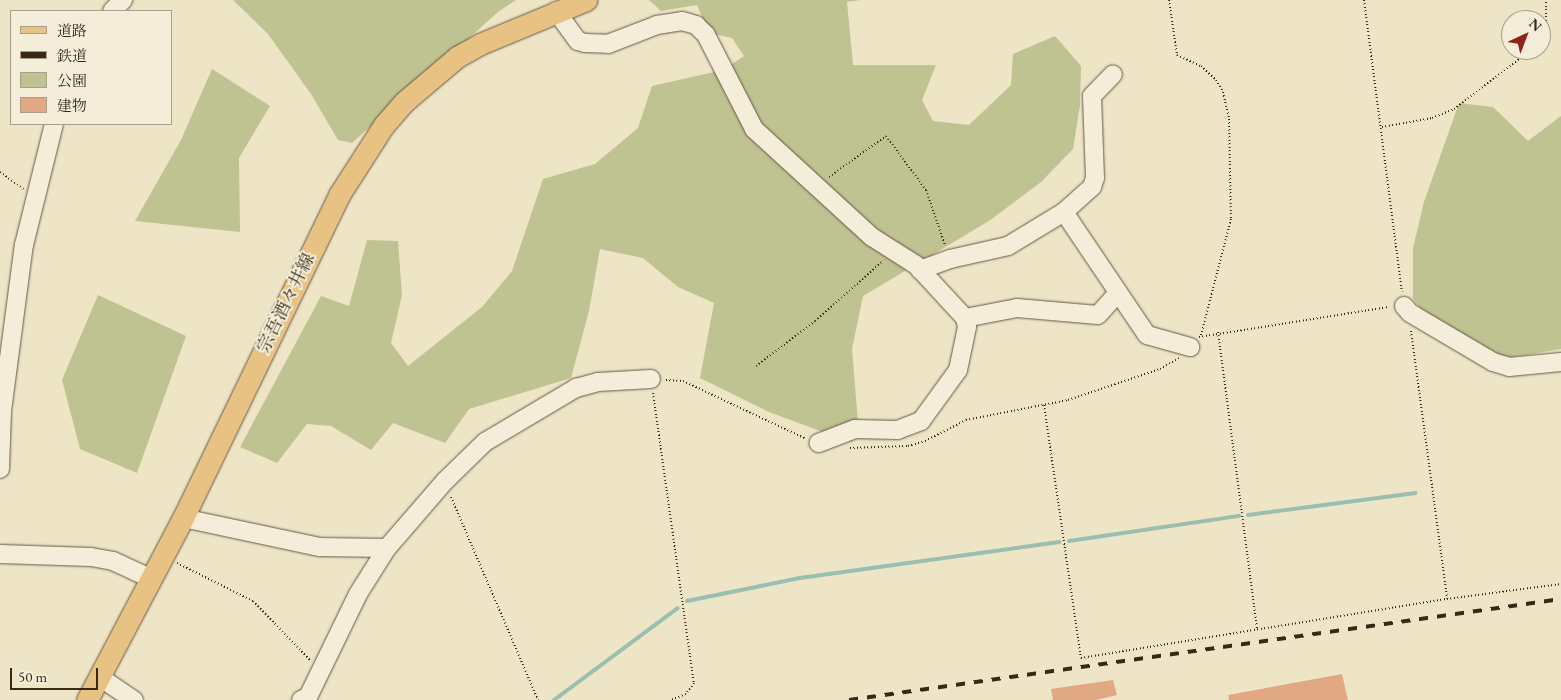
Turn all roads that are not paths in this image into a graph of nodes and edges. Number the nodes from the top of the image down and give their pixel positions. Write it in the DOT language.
graph roads {
  1 [pos="123,0"];
  2 [pos="586,0"];
  3 [pos="113,10"];
  4 [pos="556,11"];
  5 [pos="1113,74"];
  6 [pos="54,125"];
  7 [pos="1064,212"];
  8 [pos="920,270"];
  9 [pos="1118,293"];
  10 [pos="1407,309"];
  11 [pos="965,318"];
  12 [pos="1195,341"];
  13 [pos="1561,362"];
  14 [pos="651,379"];
  15 [pos="820,443"];
  16 [pos="0,469"];
  17 [pos="183,518"];
  18 [pos="386,548"];
  19 [pos="0,554"];
  20 [pos="152,579"];
  21 [pos="101,678"];
  22 [pos="307,699"];
  23 [pos="87,700"];
  24 [pos="134,700"];
  1 -- 3 [label="street"];
  2 -- 4 [label="main road, 宗吾酒々井線"];
  4 -- 8 [label="street"];
  4 -- 17 [label="main road, 宗吾酒々井線"];
  5 -- 7 [label="street"];
  6 -- 16 [label="street"];
  7 -- 8 [label="street"];
  7 -- 9 [label="street"];
  8 -- 11 [label="street"];
  9 -- 11 [label="street"];
  9 -- 12 [label="street"];
  10 -- 13 [label="street"];
  11 -- 15 [label="street"];
  14 -- 18 [label="street"];
  17 -- 18 [label="street"];
  17 -- 20 [label="main road, 宗吾酒々井線"];
  18 -- 22 [label="street"];
  19 -- 20 [label="street"];
  20 -- 21 [label="main road, 宗吾酒々井線"];
  21 -- 23 [label="main road, 宗吾酒々井線"];
  21 -- 24 [label="street"];
}
